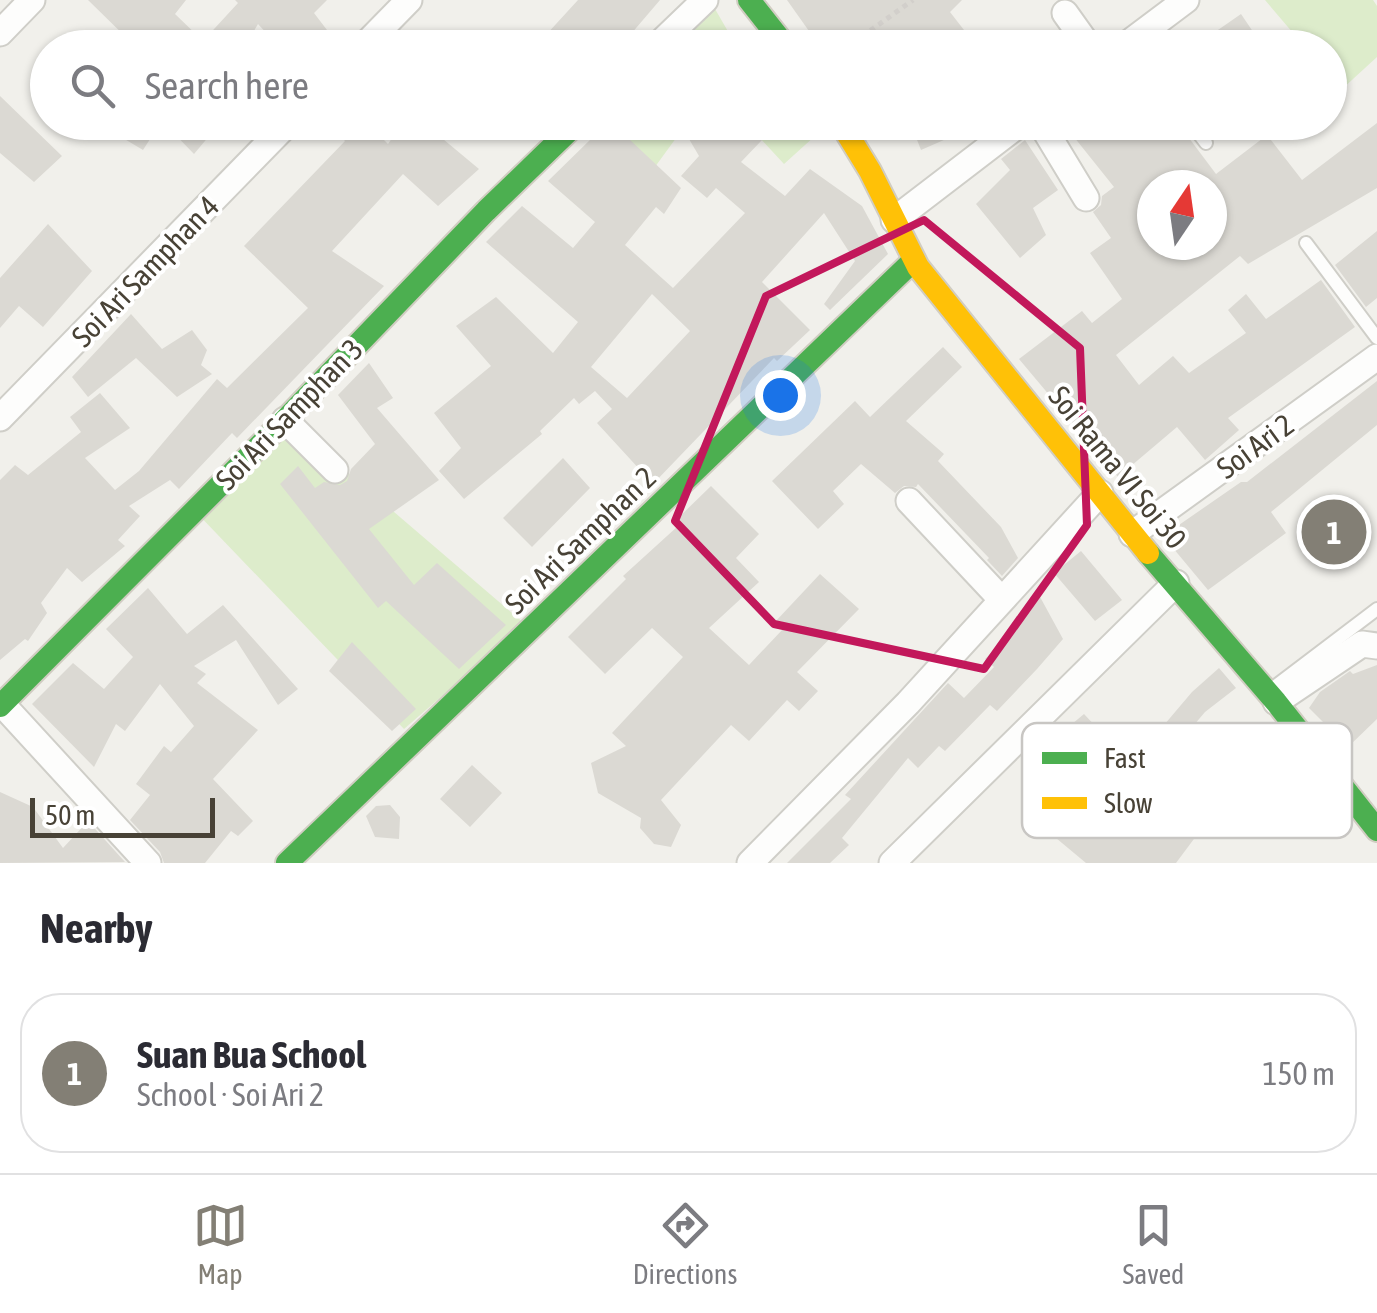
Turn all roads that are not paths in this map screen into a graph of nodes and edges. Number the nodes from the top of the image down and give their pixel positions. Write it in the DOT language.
graph roads {
  1 [pos="32,0"];
  2 [pos="409,0"];
  3 [pos="705,0"];
  4 [pos="750,0"];
  5 [pos="1186,0"];
  6 [pos="1065,13"];
  7 [pos="380,30"];
  8 [pos="674,30"];
  9 [pos="773,30"];
  10 [pos="1077,30"];
  11 [pos="1148,30"];
  12 [pos="0,33"];
  13 [pos="271,140"];
  14 [pos="559,140"];
  15 [pos="851,140"];
  16 [pos="998,140"];
  17 [pos="1051,140"];
  18 [pos="1204,140"];
  19 [pos="1206,143"];
  20 [pos="1086,198"];
  21 [pos="894,220"];
  22 [pos="1306,243"];
  23 [pos="914,260"];
  24 [pos="1377,338"];
  25 [pos="1377,358"];
  26 [pos="0,418"];
  27 [pos="286,420"];
  28 [pos="335,470"];
  29 [pos="1100,493"];
  30 [pos="909,501"];
  31 [pos="1132,534"];
  32 [pos="1176,584"];
  33 [pos="1002,600"];
  34 [pos="1377,609"];
  35 [pos="1377,646"];
  36 [pos="1272,698"];
  37 [pos="1,705"];
  38 [pos="1035,723"];
  39 [pos="1292,723"];
  40 [pos="1022,735"];
  41 [pos="1352,799"];
  42 [pos="1377,830"];
  43 [pos="148,863"];
  44 [pos="287,863"];
  45 [pos="750,863"];
  46 [pos="892,863"];
  1 -- 12 [label="street"];
  2 -- 7 [label="street"];
  3 -- 8 [label="street"];
  4 -- 9 [label="street"];
  5 -- 11 [label="street"];
  6 -- 10 [label="street"];
  13 -- 26 [label="street, Soi Ari Samphan 4"];
  14 -- 27 [label="street, Soi Ari Samphan 3"];
  15 -- 21 [label="street, Soi Rama VI Soi 30"];
  16 -- 21 [label="street"];
  17 -- 20 [label="street"];
  18 -- 19 [label="lane"];
  21 -- 23 [label="street, Soi Rama VI Soi 30"];
  22 -- 24 [label="lane"];
  23 -- 29 [label="street, Soi Rama VI Soi 30"];
  23 -- 44 [label="street, Soi Ari Samphan 2"];
  25 -- 31 [label="street, Soi Ari 2"];
  27 -- 28 [label="street"];
  27 -- 37 [label="street, Soi Ari Samphan 3"];
  29 -- 31 [label="street, Soi Rama VI Soi 30"];
  29 -- 33 [label="street"];
  30 -- 33 [label="street"];
  31 -- 32 [label="street, Soi Rama VI Soi 30"];
  32 -- 36 [label="street, Soi Rama VI Soi 30"];
  32 -- 38 [label="street"];
  33 -- 45 [label="street"];
  34 -- 36 [label="lane"];
  35 -- 36 [label="street"];
  36 -- 39 [label="street, Soi Rama VI Soi 30"];
  37 -- 43 [label="street"];
  40 -- 46 [label="street"];
  41 -- 42 [label="street, Soi Rama VI Soi 30"];
}
